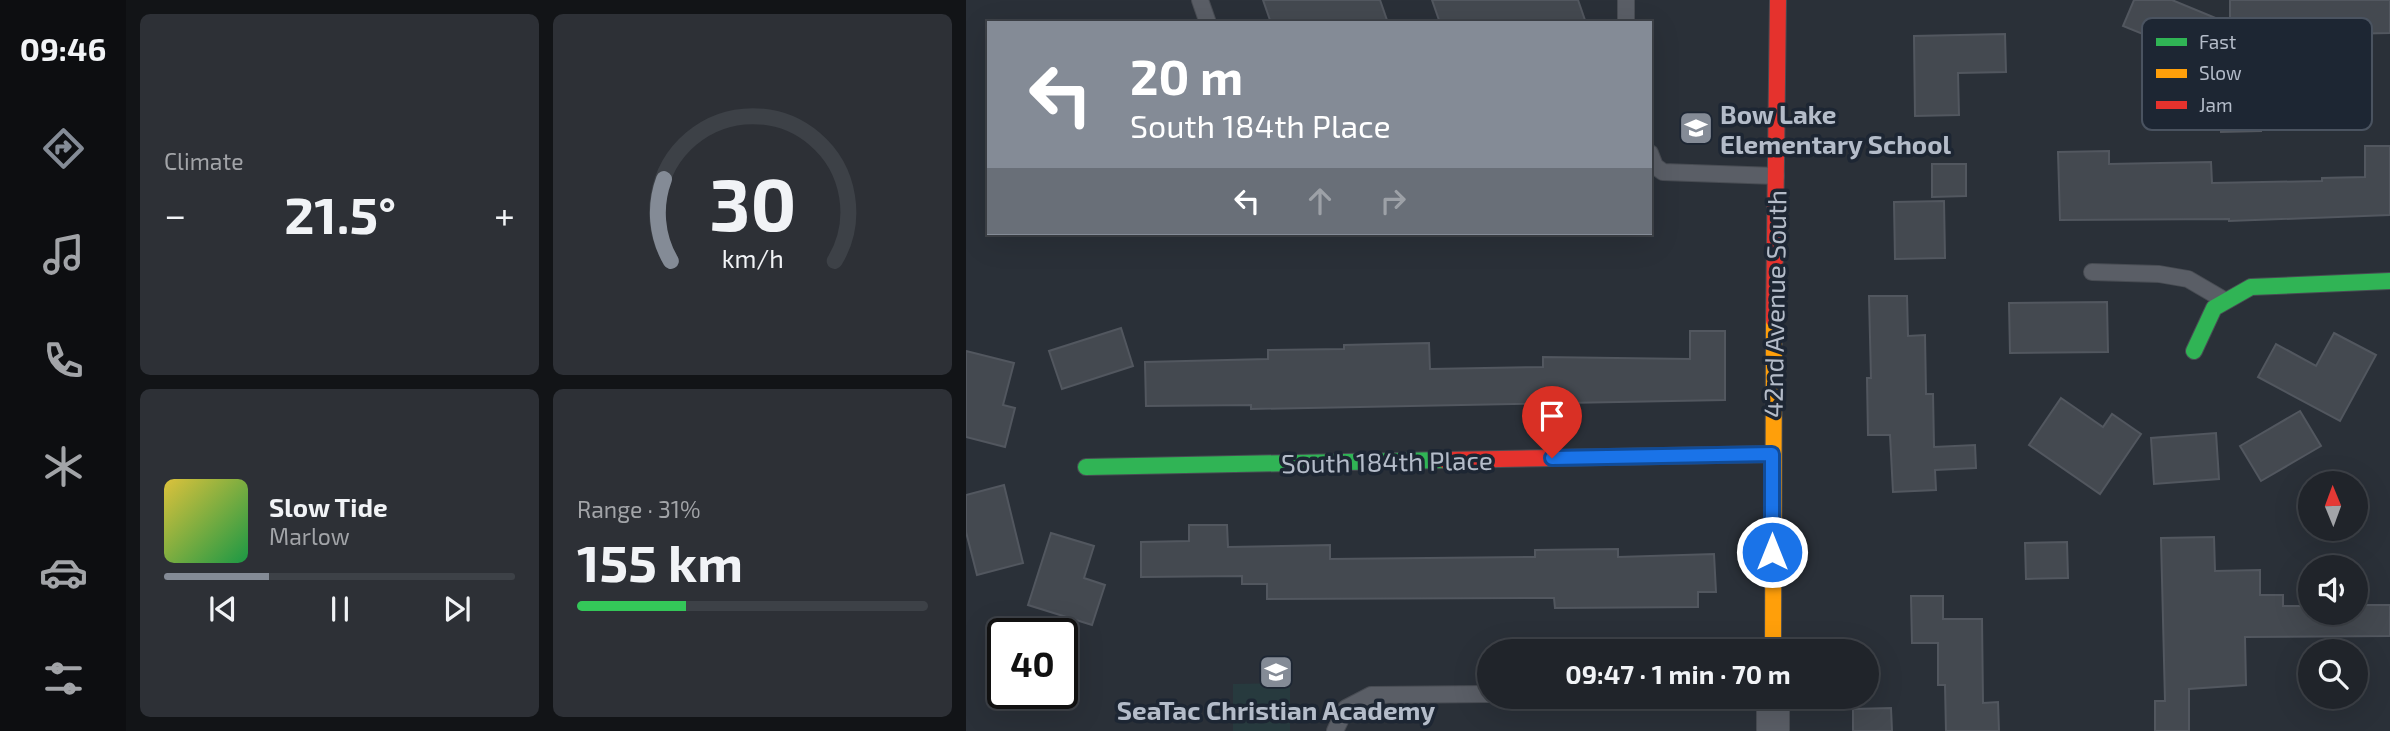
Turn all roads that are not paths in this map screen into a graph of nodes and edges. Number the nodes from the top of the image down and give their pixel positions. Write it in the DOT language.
graph roads {
  1 [pos="1200,0"];
  2 [pos="1626,0"];
  3 [pos="1778,0"];
  4 [pos="1207,21"];
  5 [pos="1626,21"];
  6 [pos="1652,158"];
  7 [pos="1776,176"];
  8 [pos="2092,272"];
  9 [pos="2390,281"];
  10 [pos="2226,301"];
  11 [pos="2194,351"];
  12 [pos="1772,454"];
  13 [pos="1086,467"];
  14 [pos="1773,639"];
  15 [pos="1477,694"];
  16 [pos="1773,709"];
  17 [pos="1335,731"];
  18 [pos="1773,731"];
  1 -- 4 [label="lane"];
  2 -- 5 [label="lane"];
  3 -- 7 [label="street, 42nd Avenue South"];
  6 -- 7 [label="lane"];
  7 -- 12 [label="street, 42nd Avenue South"];
  8 -- 10 [label="lane"];
  9 -- 10 [label="street"];
  10 -- 11 [label="street"];
  12 -- 13 [label="street, South 184th Place"];
  12 -- 14 [label="street, 42nd Avenue South"];
  15 -- 17 [label="lane"];
  16 -- 18 [label="street"];
}
